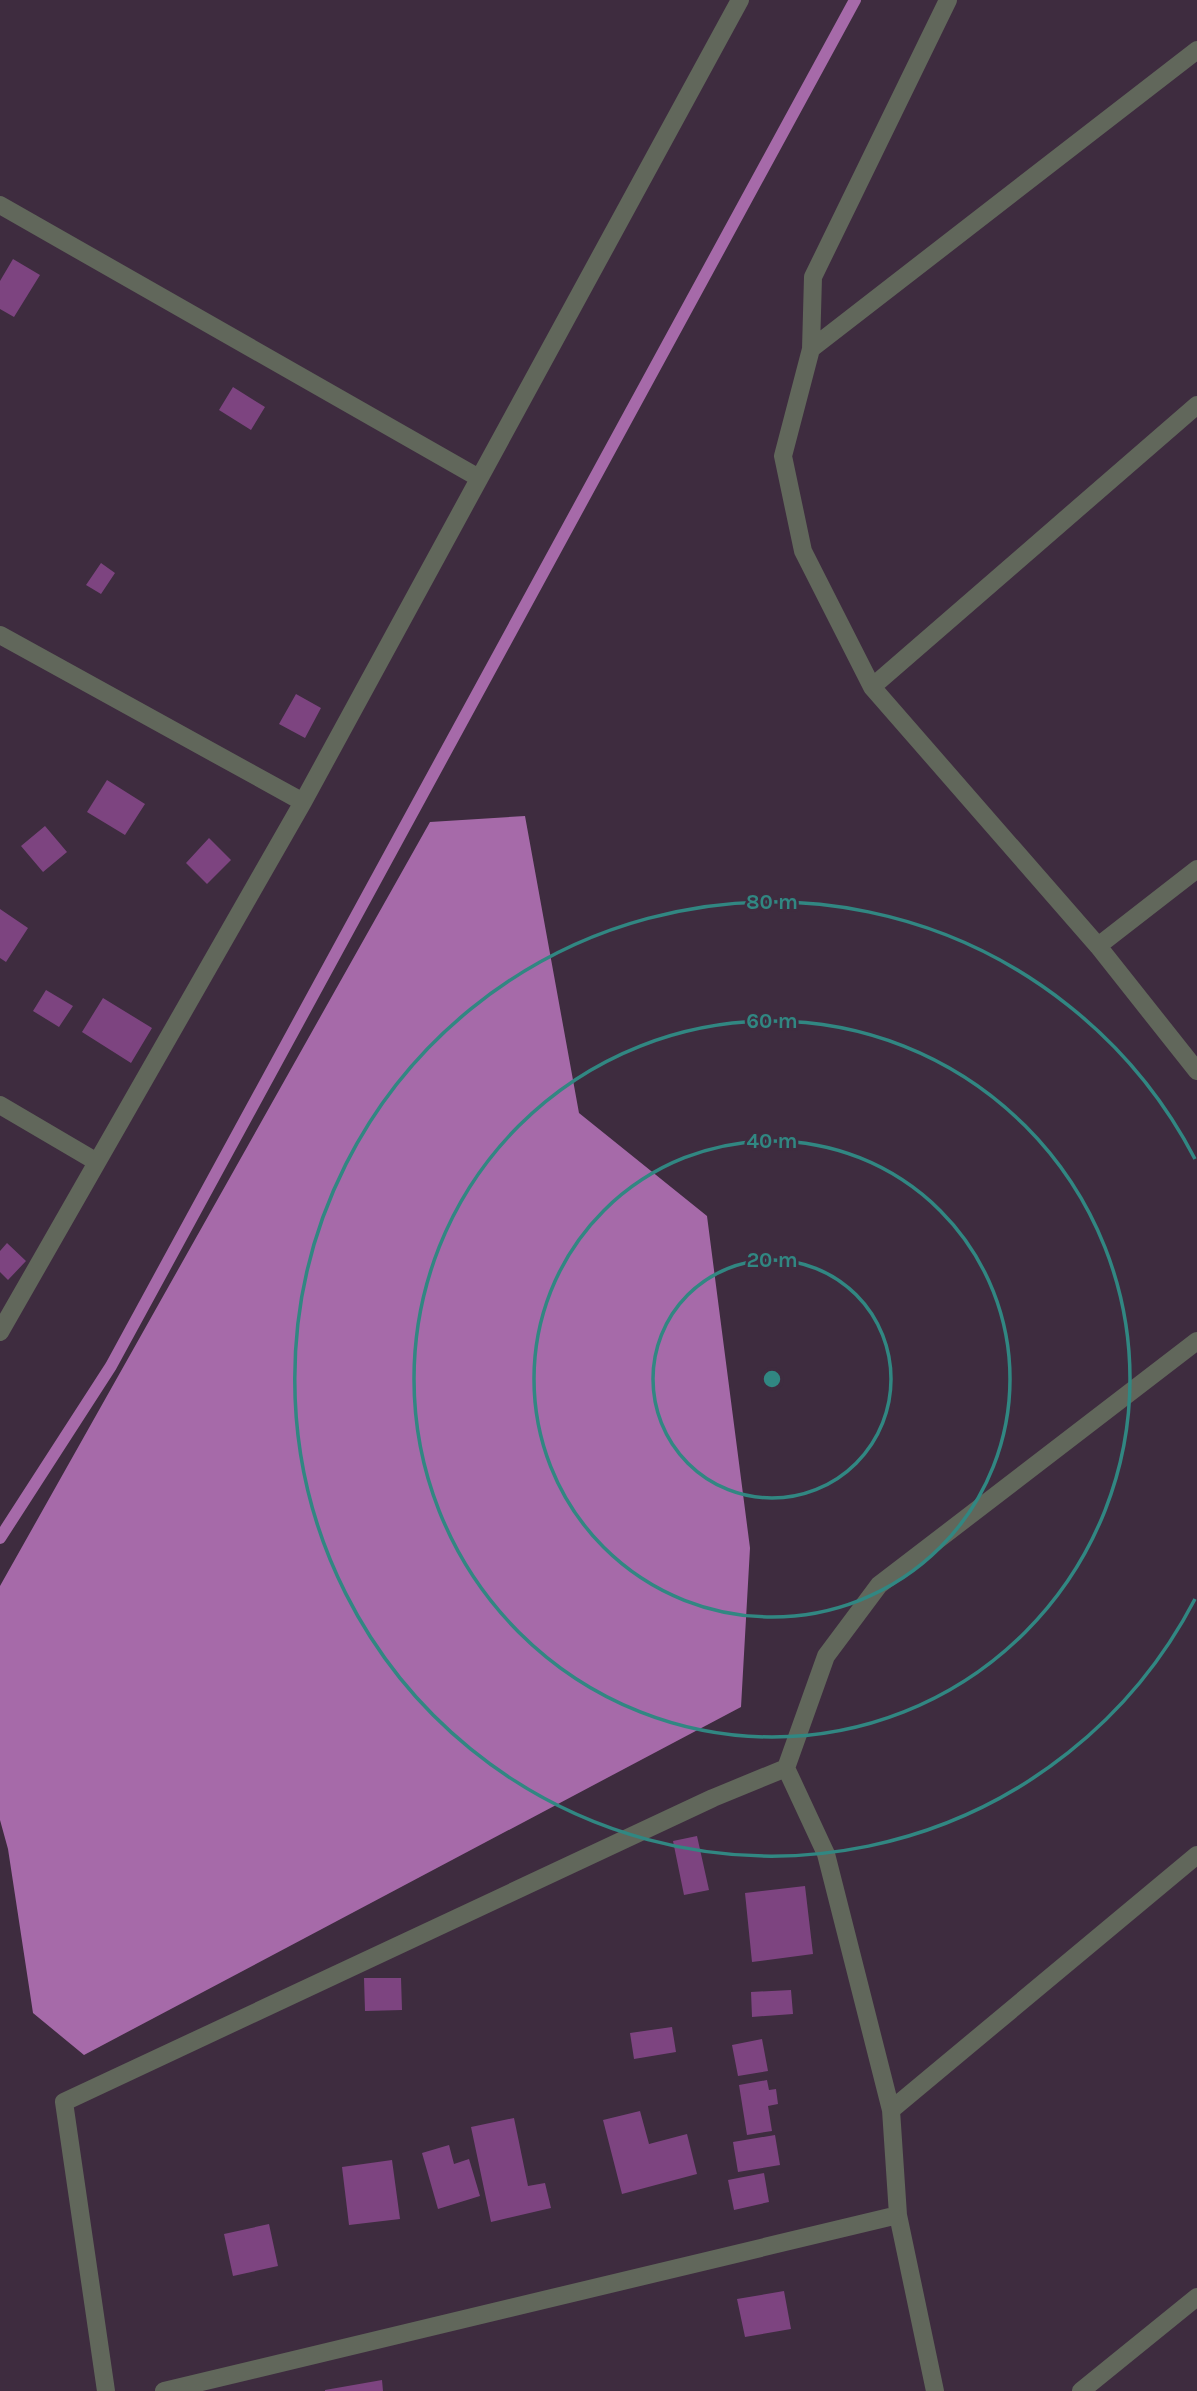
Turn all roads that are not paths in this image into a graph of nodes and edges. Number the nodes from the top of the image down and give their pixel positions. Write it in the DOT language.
graph roads {
  1 [pos="740,0"];
  2 [pos="948,0"];
  3 [pos="1197,50"];
  4 [pos="0,205"];
  5 [pos="811,349"];
  6 [pos="1197,405"];
  7 [pos="479,478"];
  8 [pos="0,635"];
  9 [pos="872,687"];
  10 [pos="303,802"];
  11 [pos="1197,869"];
  12 [pos="1098,946"];
  13 [pos="1197,1071"];
  14 [pos="0,1105"];
  15 [pos="97,1162"];
  16 [pos="0,1332"];
  17 [pos="1197,1340"];
  18 [pos="786,1768"];
  19 [pos="1197,1855"];
  20 [pos="891,2110"];
  21 [pos="898,2215"];
  22 [pos="1197,2297"];
  23 [pos="106,2391"];
  24 [pos="164,2391"];
  25 [pos="935,2391"];
  26 [pos="1081,2391"];
  1 -- 7 [label="street"];
  2 -- 5 [label="street"];
  3 -- 5 [label="street"];
  4 -- 7 [label="street"];
  5 -- 9 [label="street"];
  6 -- 9 [label="street"];
  7 -- 10 [label="street"];
  8 -- 10 [label="street"];
  9 -- 12 [label="street"];
  10 -- 15 [label="street"];
  11 -- 12 [label="street"];
  12 -- 13 [label="street"];
  14 -- 15 [label="street"];
  15 -- 16 [label="street"];
  17 -- 18 [label="street"];
  18 -- 20 [label="street"];
  18 -- 23 [label="street"];
  19 -- 20 [label="street"];
  20 -- 21 [label="street"];
  21 -- 24 [label="street"];
  21 -- 25 [label="street"];
  22 -- 26 [label="street"];
}
